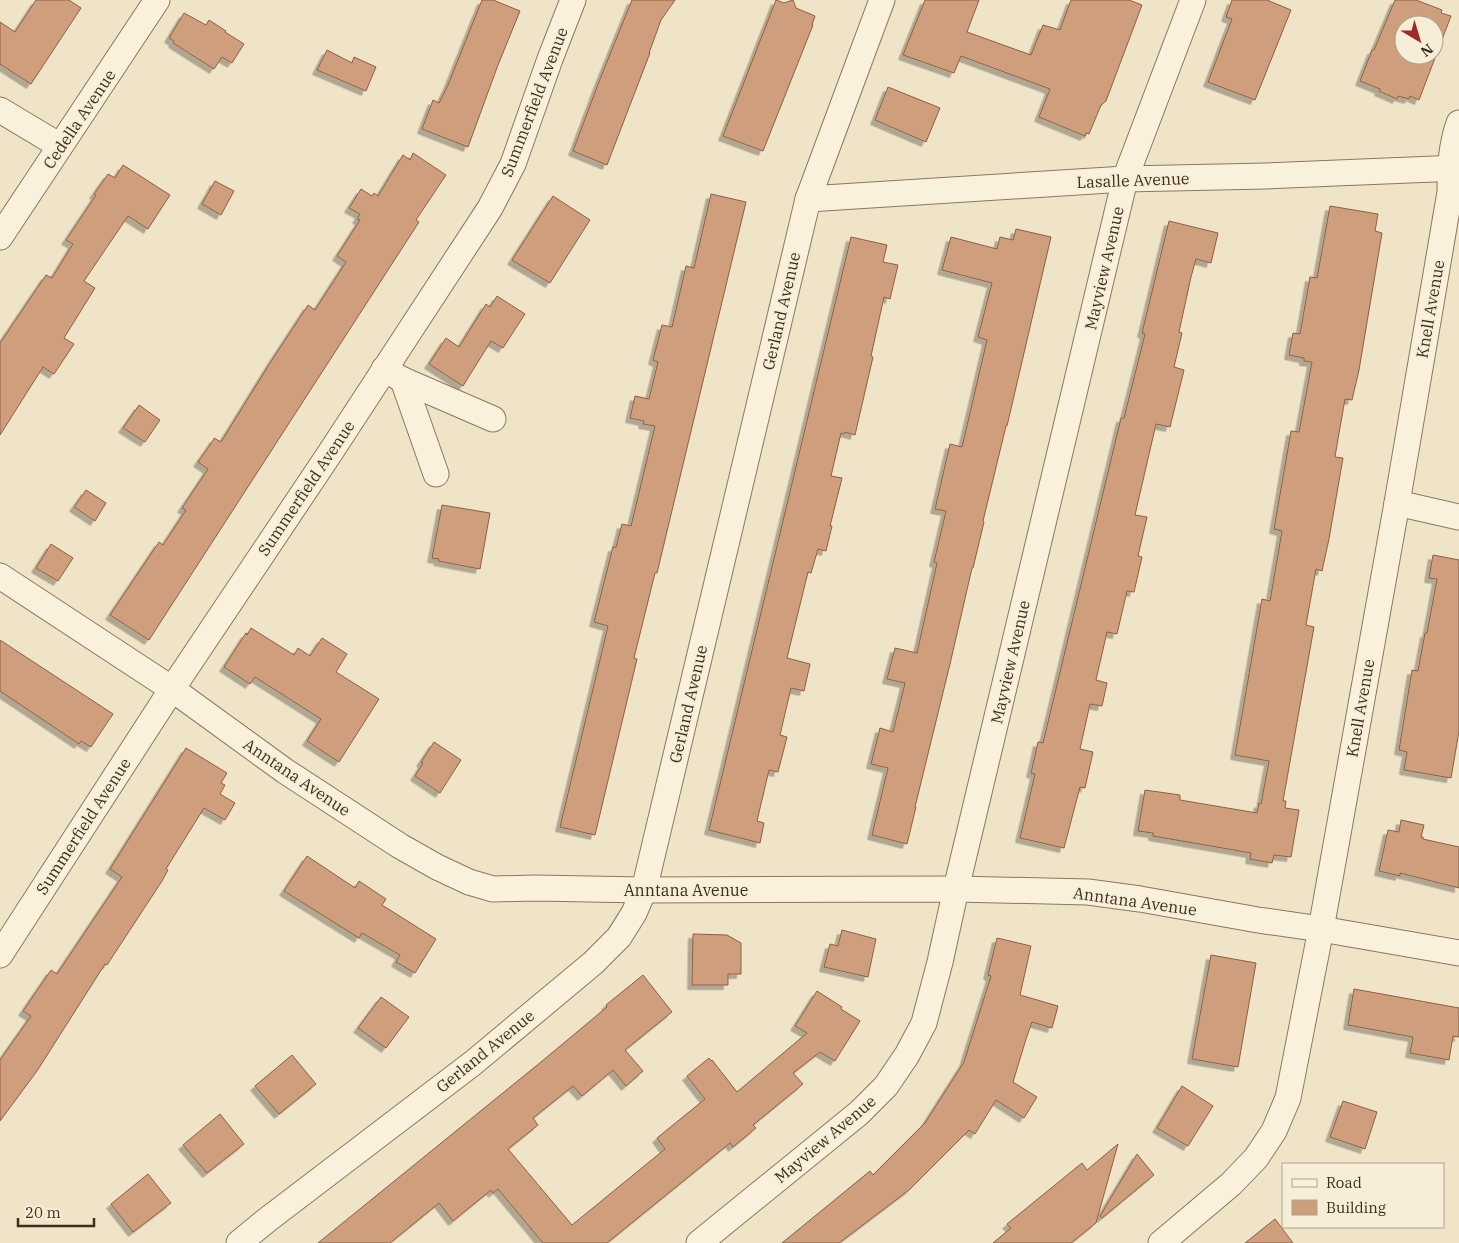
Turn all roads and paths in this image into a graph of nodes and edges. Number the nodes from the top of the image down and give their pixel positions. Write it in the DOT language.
graph roads {
  1 [pos="157,0"];
  2 [pos="573,0"];
  3 [pos="882,0"];
  4 [pos="1193,0"];
  5 [pos="0,110"];
  6 [pos="1459,123"];
  7 [pos="60,146"];
  8 [pos="1454,169"];
  9 [pos="1125,179"];
  10 [pos="808,198"];
  11 [pos="0,237"];
  12 [pos="394,374"];
  13 [pos="493,419"];
  14 [pos="436,474"];
  15 [pos="1397,503"];
  16 [pos="1459,517"];
  17 [pos="0,576"];
  18 [pos="172,689"];
  19 [pos="956,889"];
  20 [pos="644,890"];
  21 [pos="1321,928"];
  22 [pos="1459,953"];
  23 [pos="0,955"];
  24 [pos="239,1243"];
  25 [pos="699,1243"];
  26 [pos="1161,1243"];
  1 -- 7 [label="street, Cedella Avenue"];
  2 -- 12 [label="street, Summerfield Avenue"];
  3 -- 10 [label="street, Gerland Avenue"];
  4 -- 9 [label="street, Mayview Avenue"];
  5 -- 7 [label="street"];
  6 -- 8 [label="street, Knell Avenue"];
  7 -- 11 [label="street, Cedella Avenue"];
  8 -- 9 [label="street, Lasalle Avenue"];
  8 -- 15 [label="street, Knell Avenue"];
  9 -- 10 [label="street, Lasalle Avenue"];
  9 -- 19 [label="street, Mayview Avenue"];
  10 -- 20 [label="street, Gerland Avenue"];
  12 -- 13 [label="street"];
  12 -- 14 [label="street"];
  12 -- 18 [label="street, Summerfield Avenue"];
  15 -- 16 [label="street"];
  15 -- 21 [label="street, Knell Avenue"];
  17 -- 18 [label="street, Anntana Avenue"];
  18 -- 20 [label="street, Anntana Avenue"];
  18 -- 23 [label="street, Summerfield Avenue"];
  19 -- 20 [label="street, Anntana Avenue"];
  19 -- 21 [label="street, Anntana Avenue"];
  19 -- 25 [label="street, Mayview Avenue"];
  20 -- 24 [label="street, Gerland Avenue"];
  21 -- 22 [label="street, Anntana Avenue"];
  21 -- 26 [label="street, Knell Avenue"];
}
